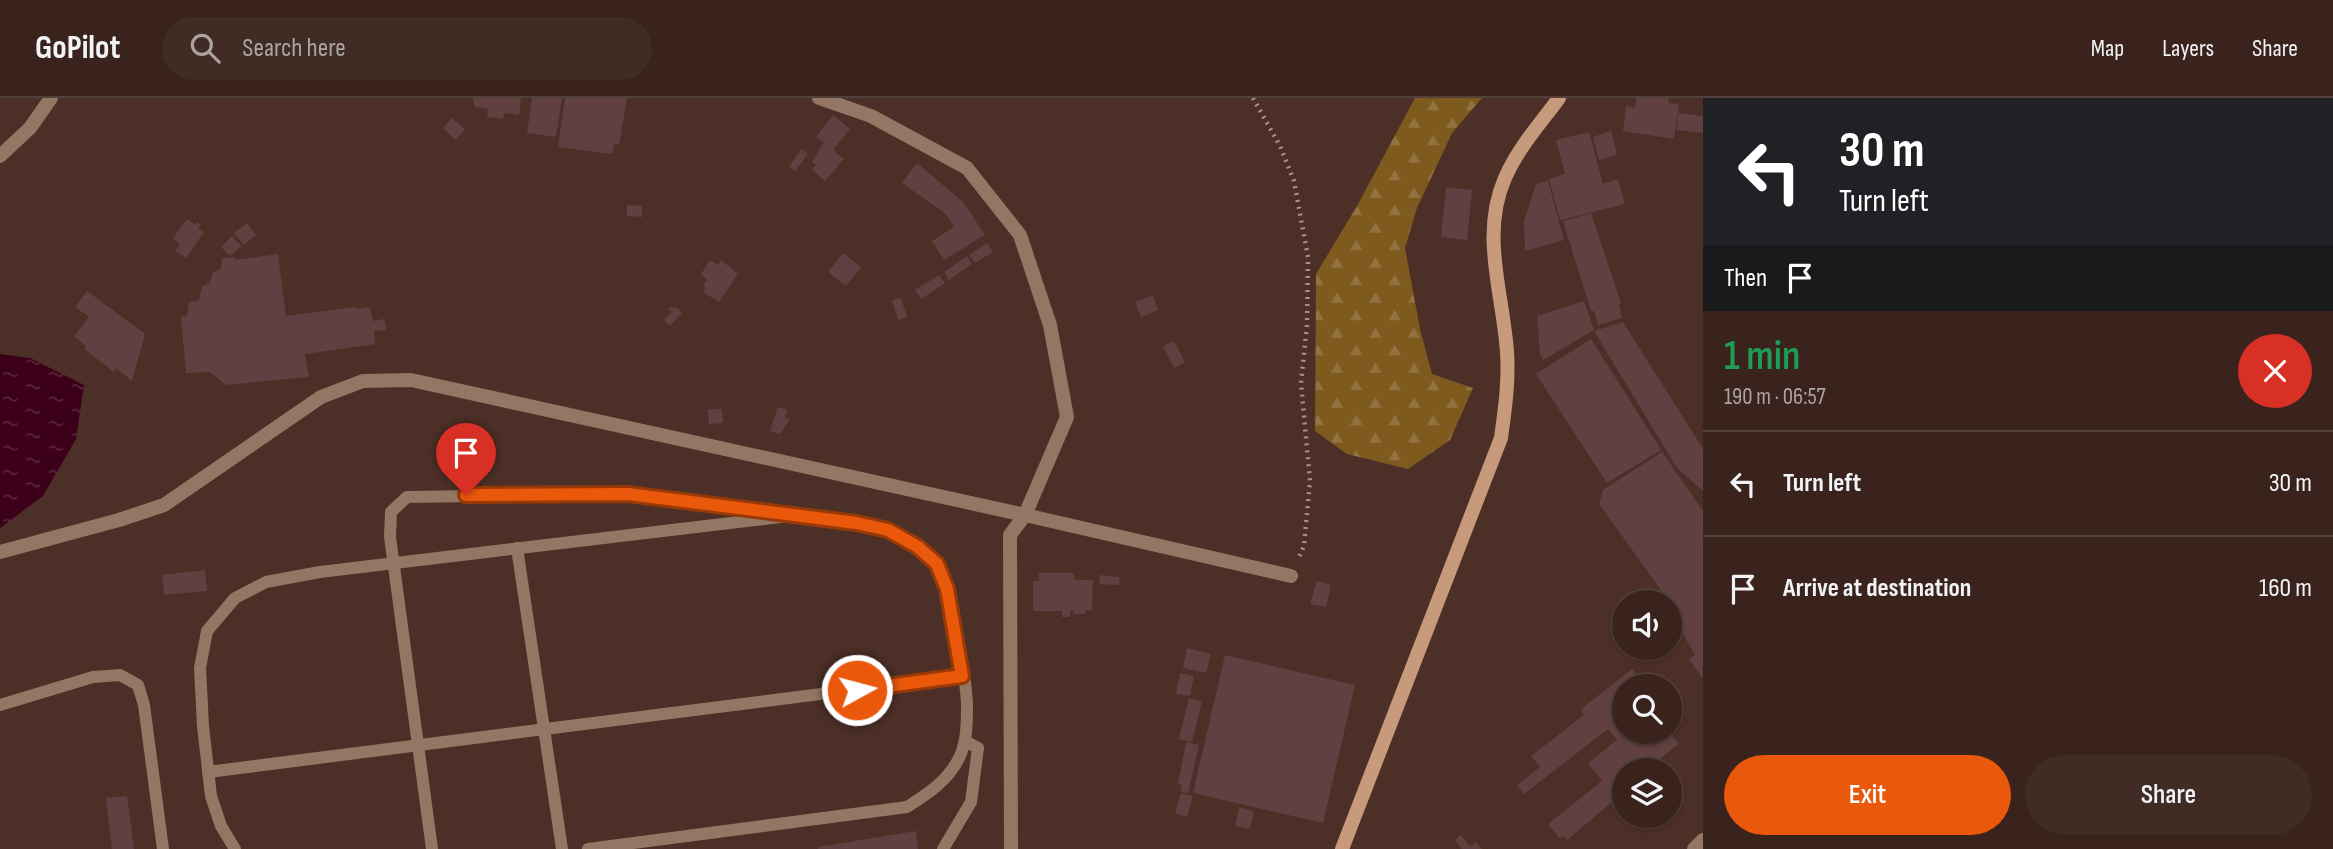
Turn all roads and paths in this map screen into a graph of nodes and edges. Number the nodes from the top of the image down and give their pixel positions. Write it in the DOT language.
graph roads {
  1 [pos="51,98"];
  2 [pos="818,98"];
  3 [pos="1253,98"];
  4 [pos="1559,98"];
  5 [pos="0,156"];
  6 [pos="1025,515"];
  7 [pos="789,516"];
  8 [pos="517,548"];
  9 [pos="0,552"];
  10 [pos="394,563"];
  11 [pos="1291,576"];
  12 [pos="962,676"];
  13 [pos="0,705"];
  14 [pos="543,730"];
  15 [pos="965,741"];
  16 [pos="417,746"];
  17 [pos="208,772"];
  18 [pos="1703,841"];
  19 [pos="163,849"];
  20 [pos="235,849"];
  21 [pos="432,849"];
  22 [pos="562,849"];
  23 [pos="588,849"];
  24 [pos="943,849"];
  25 [pos="1011,849"];
  26 [pos="1342,849"];
  27 [pos="1694,849"];
  1 -- 5 [label="street"];
  2 -- 6 [label="street"];
  3 -- 11 [label="path"];
  4 -- 26 [label="street"];
  6 -- 9 [label="street"];
  6 -- 11 [label="street"];
  6 -- 25 [label="street"];
  7 -- 8 [label="lane"];
  7 -- 10 [label="lane"];
  7 -- 12 [label="lane"];
  8 -- 10 [label="lane"];
  8 -- 14 [label="lane"];
  10 -- 16 [label="lane"];
  10 -- 17 [label="lane"];
  12 -- 14 [label="lane"];
  12 -- 15 [label="lane"];
  13 -- 19 [label="lane"];
  14 -- 16 [label="lane"];
  14 -- 22 [label="lane"];
  15 -- 23 [label="lane"];
  15 -- 24 [label="lane"];
  16 -- 17 [label="lane"];
  16 -- 21 [label="lane"];
  17 -- 20 [label="lane"];
  18 -- 27 [label="street"];
}
